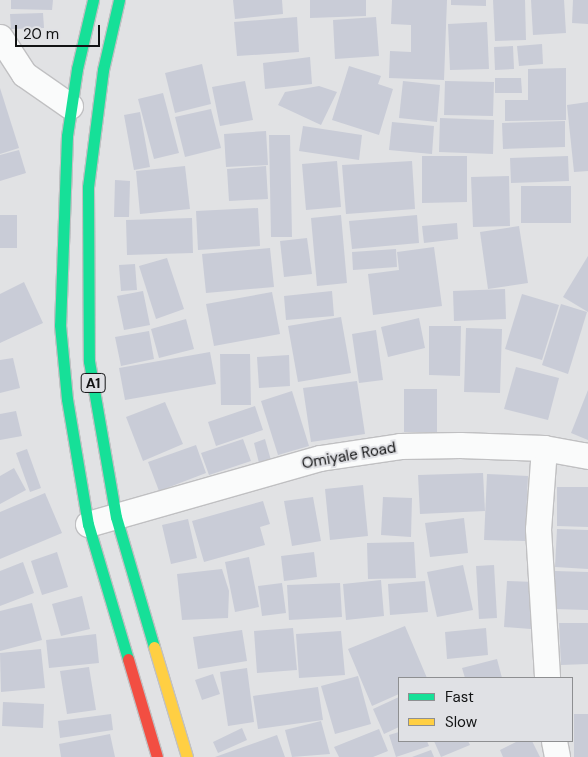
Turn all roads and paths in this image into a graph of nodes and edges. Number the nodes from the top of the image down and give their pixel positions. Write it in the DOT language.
graph roads {
  1 [pos="93,0"];
  2 [pos="119,0"];
  3 [pos="0,37"];
  4 [pos="70,106"];
  5 [pos="87,282"];
  6 [pos="60,283"];
  7 [pos="544,448"];
  8 [pos="588,456"];
  9 [pos="116,517"];
  10 [pos="88,524"];
  11 [pos="547,677"];
  12 [pos="554,742"];
  13 [pos="157,757"];
  14 [pos="187,757"];
  15 [pos="557,757"];
  1 -- 4 [label="highway, A1"];
  2 -- 5 [label="highway, A1"];
  3 -- 4 [label="street"];
  4 -- 6 [label="highway, A1"];
  5 -- 6 [label="highway"];
  5 -- 9 [label="highway, A1"];
  6 -- 10 [label="highway, A1"];
  7 -- 8 [label="street, Omiyale Road"];
  7 -- 9 [label="street, Omiyale Road"];
  7 -- 11 [label="street"];
  9 -- 10 [label="street, Omiyale Road"];
  9 -- 14 [label="highway, A1"];
  10 -- 13 [label="highway, A1"];
  12 -- 15 [label="street"];
}
